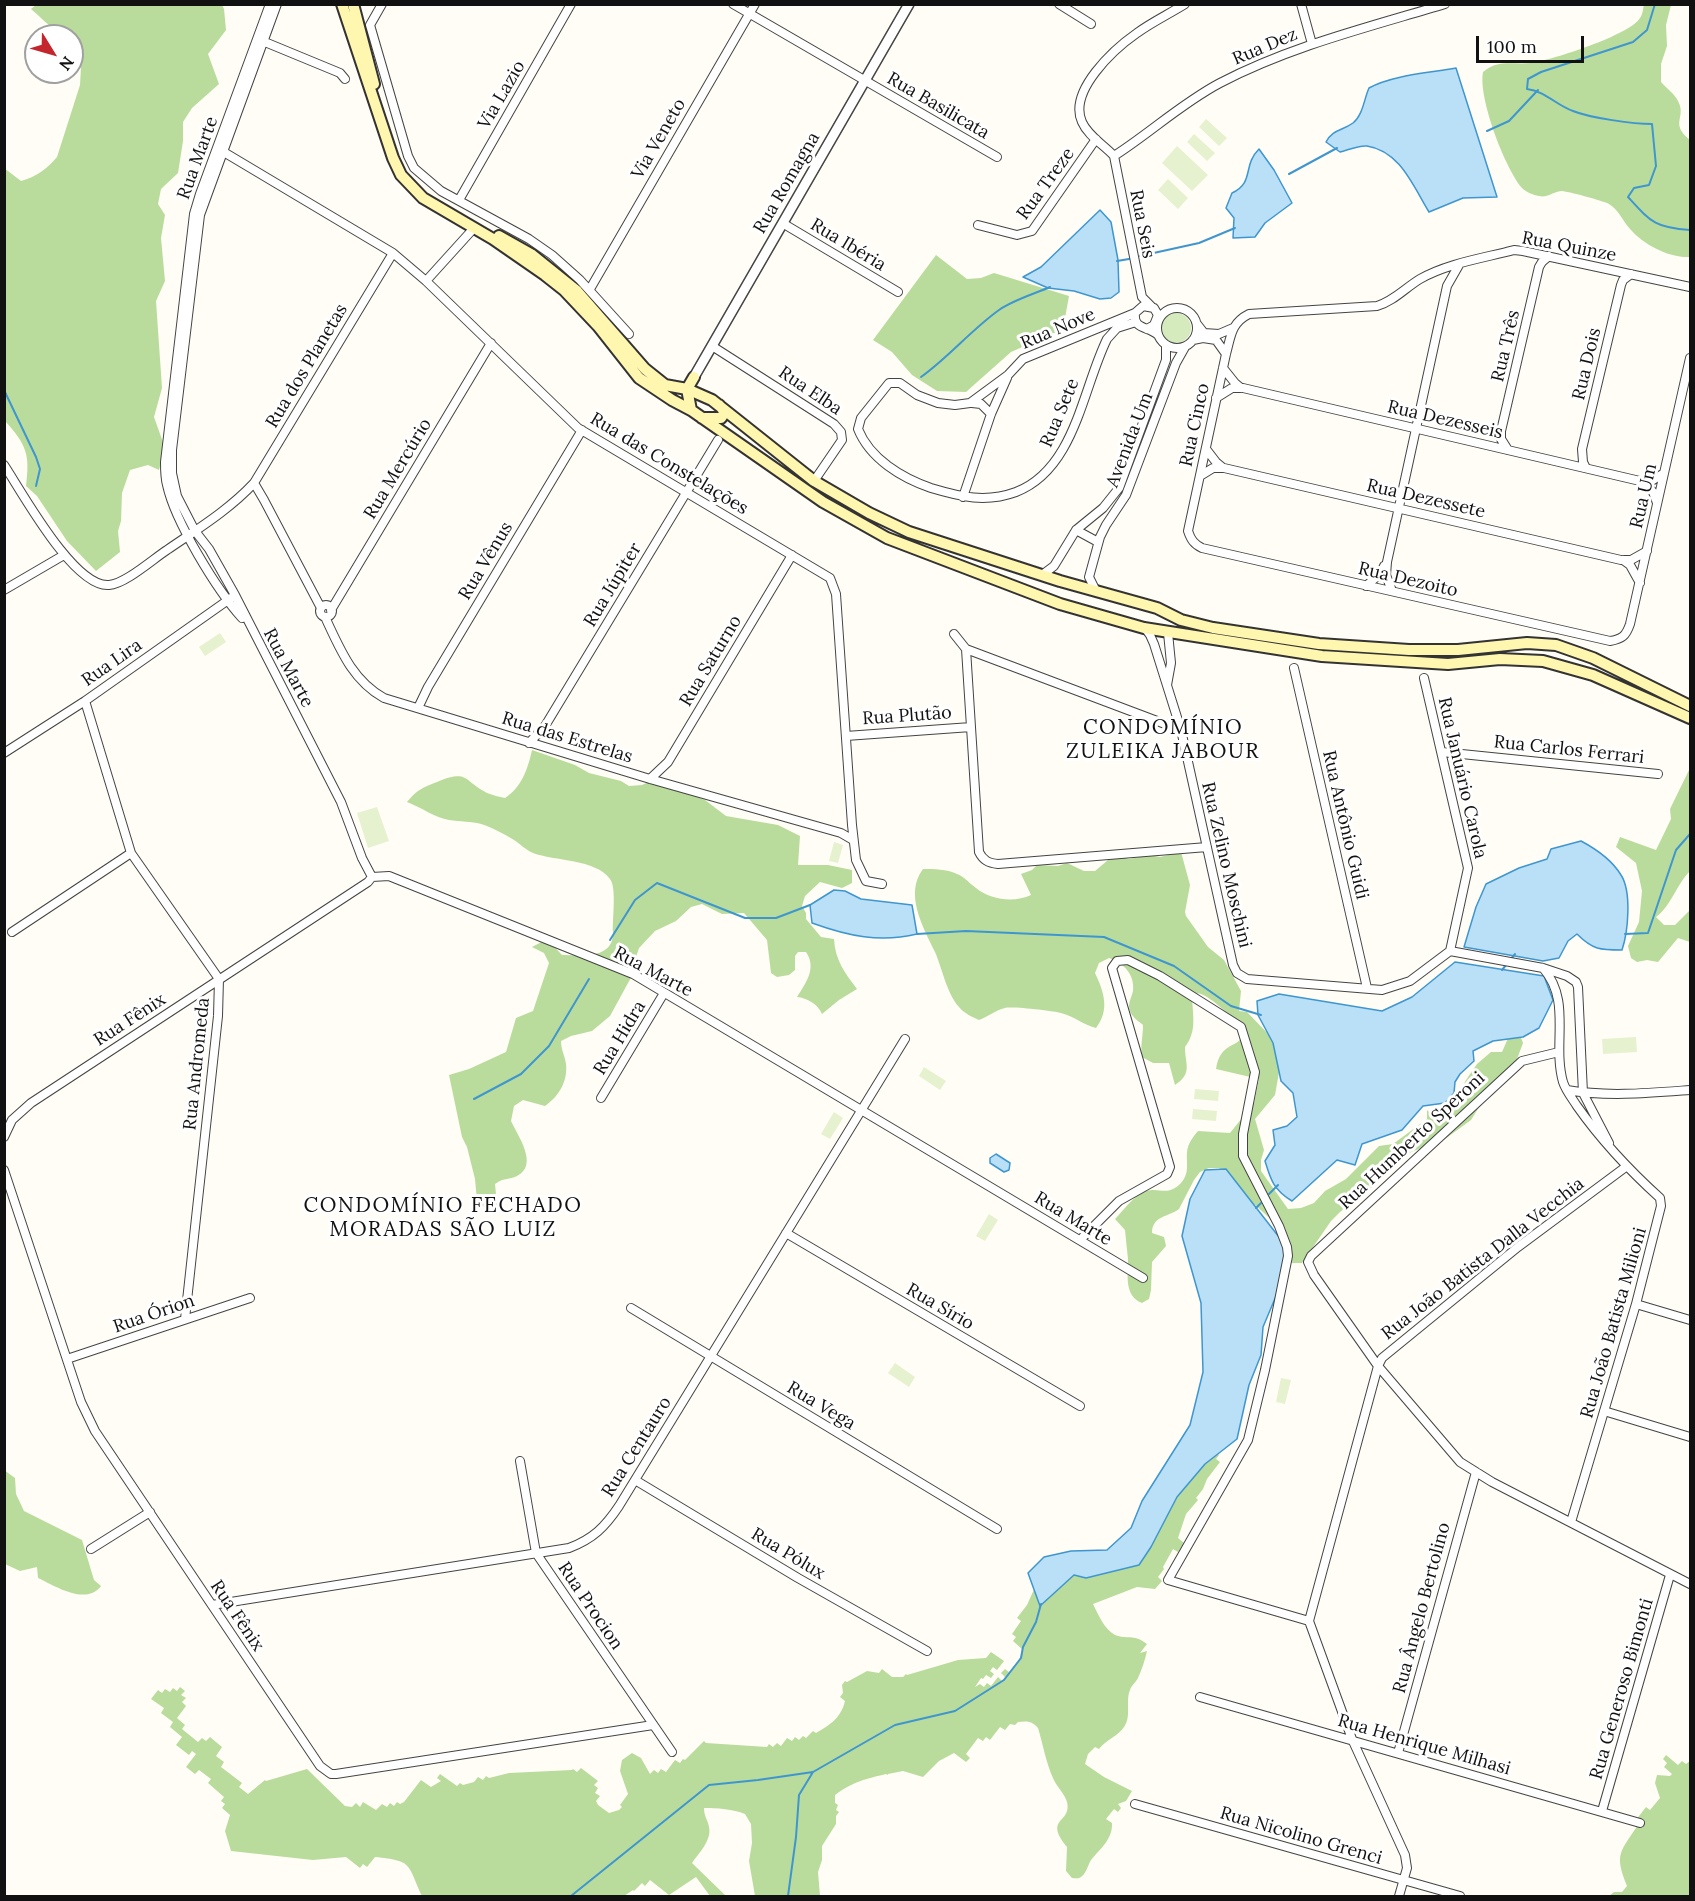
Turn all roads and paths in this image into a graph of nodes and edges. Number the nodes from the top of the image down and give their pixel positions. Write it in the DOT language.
graph roads {
  1 [pos="270,4"];
  2 [pos="277,4"];
  3 [pos="342,4"];
  4 [pos="353,4"];
  5 [pos="382,4"];
  6 [pos="571,4"];
  7 [pos="733,4"];
  8 [pos="755,4"];
  9 [pos="909,4"];
  10 [pos="1059,4"];
  11 [pos="1185,4"];
  12 [pos="1301,4"];
  13 [pos="1445,4"];
  14 [pos="750,14"];
  15 [pos="1091,24"];
  16 [pos="260,40"];
  17 [pos="1312,44"];
  18 [pos="345,80"];
  19 [pos="864,80"];
  20 [pos="1096,139"];
  21 [pos="221,150"];
  22 [pos="1114,156"];
  23 [pos="997,157"];
  24 [pos="459,200"];
  25 [pos="784,224"];
  26 [pos="978,225"];
  27 [pos="474,228"];
  28 [pos="393,253"];
  29 [pos="1532,253"];
  30 [pos="1549,256"];
  31 [pos="1459,265"];
  32 [pos="1539,267"];
  33 [pos="1613,270"];
  34 [pos="1433,274"];
  35 [pos="1631,274"];
  36 [pos="426,281"];
  37 [pos="1621,285"];
  38 [pos="1447,286"];
  39 [pos="1690,287"];
  40 [pos="590,289"];
  41 [pos="898,292"];
  42 [pos="1142,297"];
  43 [pos="1152,307"];
  44 [pos="1136,311"];
  45 [pos="1168,311"];
  46 [pos="1239,319"];
  47 [pos="1136,322"];
  48 [pos="1197,324"];
  49 [pos="1233,328"];
  50 [pos="1147,329"];
  51 [pos="629,334"];
  52 [pos="1158,335"];
  53 [pos="1193,340"];
  54 [pos="491,343"];
  55 [pos="1166,345"];
  56 [pos="712,346"];
  57 [pos="1185,347"];
  58 [pos="1226,354"];
  59 [pos="1690,358"];
  60 [pos="1223,368"];
  61 [pos="1008,375"];
  62 [pos="694,377"];
  63 [pos="673,387"];
  64 [pos="1243,388"];
  65 [pos="687,389"];
  66 [pos="1216,398"];
  67 [pos="715,402"];
  68 [pos="970,403"];
  69 [pos="692,410"];
  70 [pos="991,414"];
  71 [pos="702,418"];
  72 [pos="1416,429"];
  73 [pos="582,430"];
  74 [pos="1501,431"];
  75 [pos="718,440"];
  76 [pos="1487,445"];
  77 [pos="1206,449"];
  78 [pos="1582,449"];
  79 [pos="1508,450"];
  80 [pos="753,454"];
  81 [pos="777,454"];
  82 [pos="1566,463"];
  83 [pos="4,465"];
  84 [pos="1224,468"];
  85 [pos="1587,468"];
  86 [pos="1665,472"];
  87 [pos="1200,476"];
  88 [pos="814,481"];
  89 [pos="1640,481"];
  90 [pos="254,483"];
  91 [pos="245,492"];
  92 [pos="686,492"];
  93 [pos="963,497"];
  94 [pos="264,500"];
  95 [pos="1658,504"];
  96 [pos="1399,508"];
  97 [pos="1076,530"];
  98 [pos="191,533"];
  99 [pos="1191,539"];
  100 [pos="1098,542"];
  101 [pos="1647,551"];
  102 [pos="64,555"];
  103 [pos="792,555"];
  104 [pos="1621,560"];
  105 [pos="1387,562"];
  106 [pos="218,565"];
  107 [pos="210,571"];
  108 [pos="1042,575"];
  109 [pos="1640,583"];
  110 [pos="1366,586"];
  111 [pos="1019,589"];
  112 [pos="4,590"];
  113 [pos="1092,590"];
  114 [pos="1392,591"];
  115 [pos="235,595"];
  116 [pos="1118,597"];
  117 [pos="227,600"];
  118 [pos="321,608"];
  119 [pos="1157,608"];
  120 [pos="1082,609"];
  121 [pos="331,610"];
  122 [pos="325,617"];
  123 [pos="249,626"];
  124 [pos="1144,628"];
  125 [pos="1168,633"];
  126 [pos="954,634"];
  127 [pos="1621,639"];
  128 [pos="966,649"];
  129 [pos="1294,668"];
  130 [pos="1424,678"];
  131 [pos="1167,686"];
  132 [pos="85,701"];
  133 [pos="1690,706"];
  134 [pos="418,708"];
  135 [pos="1690,718"];
  136 [pos="971,727"];
  137 [pos="1181,730"];
  138 [pos="846,736"];
  139 [pos="529,743"];
  140 [pos="1442,752"];
  141 [pos="4,753"];
  142 [pos="1658,774"];
  143 [pos="650,779"];
  144 [pos="852,825"];
  145 [pos="841,833"];
  146 [pos="853,840"];
  147 [pos="1207,847"];
  148 [pos="132,853"];
  149 [pos="372,877"];
  150 [pos="882,884"];
  151 [pos="12,932"];
  152 [pos="1450,951"];
  153 [pos="1542,968"];
  154 [pos="219,979"];
  155 [pos="1367,988"];
  156 [pos="664,993"];
  157 [pos="904,1039"];
  158 [pos="1560,1052"];
  159 [pos="1567,1090"];
  160 [pos="1690,1090"];
  161 [pos="1583,1093"];
  162 [pos="601,1098"];
  163 [pos="862,1110"];
  164 [pos="4,1137"];
  165 [pos="1611,1148"];
  166 [pos="1627,1166"];
  167 [pos="4,1170"];
  168 [pos="786,1233"];
  169 [pos="1080,1240"];
  170 [pos="1143,1278"];
  171 [pos="250,1298"];
  172 [pos="1636,1304"];
  173 [pos="631,1308"];
  174 [pos="185,1319"];
  175 [pos="1690,1320"];
  176 [pos="711,1357"];
  177 [pos="67,1359"];
  178 [pos="1378,1366"];
  179 [pos="1080,1406"];
  180 [pos="1604,1411"];
  181 [pos="1690,1437"];
  182 [pos="520,1461"];
  183 [pos="1476,1472"];
  184 [pos="635,1480"];
  185 [pos="150,1512"];
  186 [pos="1571,1522"];
  187 [pos="997,1529"];
  188 [pos="91,1549"];
  189 [pos="536,1553"];
  190 [pos="1670,1575"];
  191 [pos="1690,1584"];
  192 [pos="212,1605"];
  193 [pos="1309,1622"];
  194 [pos="927,1652"];
  195 [pos="1200,1697"];
  196 [pos="653,1725"];
  197 [pos="1352,1739"];
  198 [pos="672,1752"];
  199 [pos="1398,1753"];
  200 [pos="1135,1804"];
  201 [pos="1602,1811"];
  202 [pos="1640,1823"];
  203 [pos="1403,1880"];
  204 [pos="1399,1896"];
  205 [pos="1460,1896"];
  1 -- 16 [label="street, Rua Marte"];
  2 -- 16 [label="street, Rua Marte"];
  3 -- 27 [label="main road"];
  4 -- 63 [label="main road"];
  5 -- 24 [label="street"];
  6 -- 24 [label="street, Via Lazio"];
  7 -- 14 [label="street, Rua Basilicata"];
  8 -- 14 [label="street, Via Veneto"];
  9 -- 19 [label="street, Rua Romagna"];
  10 -- 15 [label="street"];
  11 -- 20 [label="street"];
  12 -- 17 [label="street"];
  13 -- 17 [label="street, Rua Dez"];
  14 -- 19 [label="street, Rua Basilicata"];
  14 -- 40 [label="street, Via Veneto"];
  16 -- 18 [label="street"];
  16 -- 21 [label="street, Rua Marte"];
  17 -- 22 [label="street, Rua Dez"];
  19 -- 23 [label="street, Rua Basilicata"];
  19 -- 25 [label="street, Rua Romagna"];
  20 -- 22 [label="street"];
  20 -- 26 [label="street, Rua Treze"];
  21 -- 28 [label="street, Rua das Constelações"];
  21 -- 98 [label="street, Rua Marte"];
  22 -- 42 [label="street, Rua Seis"];
  24 -- 40 [label="street"];
  25 -- 41 [label="street, Rua Ibéria"];
  25 -- 56 [label="street, Rua Romagna"];
  27 -- 36 [label="street"];
  27 -- 69 [label="main road"];
  28 -- 36 [label="street, Rua das Constelações"];
  28 -- 90 [label="street, Rua dos Planetas"];
  29 -- 30 [label="street, Rua Quinze"];
  29 -- 31 [label="street, Rua Quinze"];
  29 -- 32 [label="street"];
  30 -- 32 [label="street, Rua Três"];
  30 -- 33 [label="street, Rua Quinze"];
  31 -- 34 [label="street, Rua Quinze"];
  31 -- 38 [label="street"];
  32 -- 74 [label="street, Rua Três"];
  33 -- 35 [label="street, Rua Quinze"];
  33 -- 37 [label="street"];
  34 -- 38 [label="street"];
  34 -- 46 [label="street, Rua Quinze"];
  35 -- 37 [label="street, Rua Dois"];
  35 -- 39 [label="street, Rua Quinze"];
  36 -- 54 [label="street, Rua das Constelações"];
  37 -- 78 [label="street, Rua Dois"];
  38 -- 72 [label="street"];
  40 -- 51 [label="street"];
  42 -- 43 [label="street"];
  42 -- 44 [label="street"];
  43 -- 44 [label="street"];
  43 -- 45 [label="street"];
  43 -- 50 [label="street"];
  44 -- 47 [label="street"];
  44 -- 61 [label="street, Rua Nove"];
  45 -- 48 [label="street"];
  45 -- 52 [label="street"];
  46 -- 49 [label="street, Rua Cinco"];
  47 -- 50 [label="street"];
  47 -- 93 [label="street, Rua Sete"];
  48 -- 49 [label="street"];
  48 -- 53 [label="street"];
  49 -- 58 [label="street, Rua Cinco"];
  50 -- 52 [label="street"];
  52 -- 55 [label="street"];
  53 -- 57 [label="street"];
  53 -- 58 [label="street"];
  54 -- 73 [label="street, Rua das Constelações"];
  54 -- 121 [label="street, Rua Mercúrio"];
  55 -- 57 [label="street"];
  55 -- 97 [label="street, Avenida Um"];
  56 -- 62 [label="street, Rua Romagna"];
  56 -- 88 [label="street, Rua Elba"];
  57 -- 100 [label="street, Avenida Um"];
  58 -- 60 [label="street, Rua Cinco"];
  59 -- 86 [label="street, Rua Um"];
  60 -- 64 [label="street"];
  60 -- 66 [label="street, Rua Cinco"];
  61 -- 68 [label="street, Rua Nove"];
  61 -- 70 [label="street"];
  62 -- 63 [label="main road"];
  62 -- 65 [label="main road"];
  62 -- 67 [label="main road"];
  63 -- 65 [label="main road"];
  64 -- 66 [label="street"];
  64 -- 72 [label="street, Rua Dezesseis"];
  65 -- 67 [label="main road"];
  65 -- 69 [label="main road"];
  66 -- 77 [label="street, Rua Cinco"];
  67 -- 71 [label="main road"];
  67 -- 81 [label="main road"];
  68 -- 70 [label="street"];
  68 -- 93 [label="street, Rua Sete"];
  69 -- 71 [label="main road"];
  70 -- 93 [label="street"];
  71 -- 80 [label="main road"];
  72 -- 76 [label="street, Rua Dezesseis"];
  72 -- 96 [label="street"];
  73 -- 92 [label="street, Rua das Constelações"];
  73 -- 134 [label="street, Rua Vênus"];
  74 -- 76 [label="street"];
  74 -- 79 [label="street"];
  75 -- 92 [label="street, Rua Júpiter"];
  76 -- 79 [label="street, Rua Dezesseis"];
  77 -- 84 [label="street"];
  77 -- 87 [label="street, Rua Cinco"];
  78 -- 82 [label="street"];
  78 -- 85 [label="street, Rua Dois"];
  79 -- 82 [label="street, Rua Dezesseis"];
  80 -- 81 [label="main road"];
  80 -- 111 [label="main road"];
  81 -- 88 [label="main road"];
  82 -- 85 [label="street, Rua Dezesseis"];
  83 -- 102 [label="street, Rua dos Planetas"];
  84 -- 87 [label="street"];
  84 -- 96 [label="street, Rua Dezessete"];
  85 -- 89 [label="street, Rua Dezesseis"];
  86 -- 89 [label="street"];
  86 -- 95 [label="street, Rua Um"];
  87 -- 99 [label="street, Rua Cinco"];
  88 -- 108 [label="main road"];
  89 -- 95 [label="street"];
  90 -- 91 [label="street, Rua dos Planetas"];
  90 -- 94 [label="street"];
  91 -- 94 [label="street"];
  91 -- 98 [label="street, Rua dos Planetas"];
  92 -- 103 [label="street, Rua das Constelações"];
  92 -- 139 [label="street, Rua Júpiter"];
  94 -- 118 [label="street"];
  95 -- 101 [label="street, Rua Um"];
  96 -- 104 [label="street, Rua Dezessete"];
  96 -- 105 [label="street"];
  97 -- 100 [label="street"];
  97 -- 108 [label="street, Avenida Um"];
  98 -- 102 [label="street, Rua dos Planetas"];
  98 -- 106 [label="street, Rua Marte"];
  98 -- 107 [label="street, Rua Marte"];
  99 -- 110 [label="street, Rua Dezoito"];
  100 -- 113 [label="street, Avenida Um"];
  101 -- 104 [label="street"];
  101 -- 109 [label="street, Rua Um"];
  102 -- 112 [label="street"];
  103 -- 138 [label="street, Rua das Constelações"];
  103 -- 143 [label="street, Rua Saturno"];
  104 -- 109 [label="street"];
  105 -- 110 [label="street"];
  105 -- 114 [label="street"];
  106 -- 107 [label="street"];
  106 -- 115 [label="street, Rua Marte"];
  107 -- 117 [label="street, Rua Marte"];
  108 -- 113 [label="main road"];
  109 -- 127 [label="street, Rua Um"];
  110 -- 114 [label="street, Rua Dezoito"];
  111 -- 113 [label="main road"];
  111 -- 120 [label="main road"];
  113 -- 116 [label="main road"];
  114 -- 127 [label="street, Rua Dezoito"];
  115 -- 117 [label="street, Rua Lira"];
  115 -- 123 [label="street, Rua Marte"];
  116 -- 119 [label="main road"];
  116 -- 120 [label="main road"];
  117 -- 123 [label="street, Rua Marte"];
  117 -- 132 [label="street, Rua Lira"];
  118 -- 121 [label="street"];
  118 -- 122 [label="street"];
  119 -- 125 [label="main road"];
  119 -- 133 [label="main road"];
  120 -- 124 [label="main road"];
  121 -- 122 [label="street"];
  122 -- 134 [label="street, Rua das Estrelas"];
  123 -- 149 [label="street, Rua Marte"];
  124 -- 125 [label="main road"];
  124 -- 131 [label="street, Rua Zelino Moschini"];
  125 -- 131 [label="street, Rua Zelino Moschini"];
  125 -- 135 [label="main road"];
  126 -- 128 [label="street"];
  128 -- 136 [label="street"];
  128 -- 137 [label="street"];
  129 -- 155 [label="street, Rua Antônio Guidi"];
  130 -- 140 [label="street, Rua Januário Carola"];
  131 -- 137 [label="street, Rua Zelino Moschini"];
  132 -- 141 [label="street, Rua Lira"];
  132 -- 148 [label="street, Rua Andromeda"];
  134 -- 139 [label="street, Rua das Estrelas"];
  136 -- 138 [label="street, Rua Plutão"];
  136 -- 147 [label="street"];
  137 -- 147 [label="street, Rua Zelino Moschini"];
  138 -- 144 [label="street, Rua das Constelações"];
  139 -- 143 [label="street, Rua das Estrelas"];
  140 -- 142 [label="street, Rua Carlos Ferrari"];
  140 -- 152 [label="street, Rua Januário Carola"];
  143 -- 145 [label="street, Rua das Estrelas"];
  144 -- 145 [label="street"];
  144 -- 146 [label="street, Rua das Constelações"];
  145 -- 146 [label="street, Rua das Estrelas"];
  146 -- 150 [label="street, Rua das Constelações"];
  147 -- 155 [label="street, Rua Zelino Moschini"];
  148 -- 151 [label="street"];
  148 -- 154 [label="street, Rua Andromeda"];
  149 -- 154 [label="street, Rua Fênix"];
  149 -- 156 [label="street, Rua Marte"];
  152 -- 153 [label="street"];
  152 -- 155 [label="street"];
  153 -- 158 [label="street"];
  153 -- 161 [label="street"];
  154 -- 164 [label="street, Rua Fênix"];
  154 -- 174 [label="street, Rua Andromeda"];
  156 -- 162 [label="street, Rua Hidra"];
  156 -- 163 [label="street, Rua Marte"];
  157 -- 163 [label="street, Rua Centauro"];
  158 -- 159 [label="street"];
  158 -- 178 [label="street, Rua Humberto Speroni"];
  159 -- 161 [label="street"];
  159 -- 165 [label="street, Rua João Batista Milioni"];
  160 -- 161 [label="street"];
  161 -- 165 [label="street, Rua João Batista Milioni"];
  163 -- 168 [label="street, Rua Centauro"];
  163 -- 169 [label="street, Rua Marte"];
  165 -- 166 [label="street, Rua João Batista Milioni"];
  166 -- 172 [label="street, Rua João Batista Milioni"];
  166 -- 178 [label="street, Rua João Batista Dalla Vecchia"];
  167 -- 177 [label="street, Rua Fênix"];
  168 -- 176 [label="street, Rua Centauro"];
  168 -- 179 [label="street, Rua Sírio"];
  169 -- 170 [label="street, Rua Marte"];
  169 -- 193 [label="street"];
  171 -- 174 [label="street, Rua Órion"];
  172 -- 175 [label="street"];
  172 -- 180 [label="street, Rua João Batista Milioni"];
  173 -- 176 [label="street, Rua Vega"];
  174 -- 177 [label="street, Rua Órion"];
  176 -- 184 [label="street, Rua Centauro"];
  176 -- 187 [label="street, Rua Vega"];
  177 -- 185 [label="street, Rua Fênix"];
  178 -- 183 [label="street"];
  178 -- 193 [label="street, Rua João Batista Dalla Vecchia"];
  180 -- 181 [label="street"];
  180 -- 186 [label="street, Rua João Batista Milioni"];
  182 -- 189 [label="street, Rua Procion"];
  183 -- 186 [label="street"];
  183 -- 199 [label="street, Rua Ângelo Bertolino"];
  184 -- 189 [label="street, Rua Centauro"];
  184 -- 194 [label="street, Rua Pólux"];
  185 -- 188 [label="street"];
  185 -- 192 [label="street, Rua Fênix"];
  186 -- 190 [label="street"];
  189 -- 192 [label="street, Rua Centauro"];
  189 -- 196 [label="street, Rua Procion"];
  190 -- 191 [label="street"];
  190 -- 201 [label="street, Rua Generoso Bimonti"];
  192 -- 196 [label="street, Rua Fênix"];
  193 -- 197 [label="street"];
  195 -- 197 [label="street, Rua Henrique Milhasi"];
  196 -- 198 [label="street, Rua Procion"];
  197 -- 199 [label="street, Rua Henrique Milhasi"];
  197 -- 203 [label="street"];
  199 -- 201 [label="street, Rua Henrique Milhasi"];
  200 -- 203 [label="street, Rua Nicolino Grenci"];
  201 -- 202 [label="street, Rua Henrique Milhasi"];
  203 -- 204 [label="street"];
  203 -- 205 [label="street, Rua Nicolino Grenci"];
}
